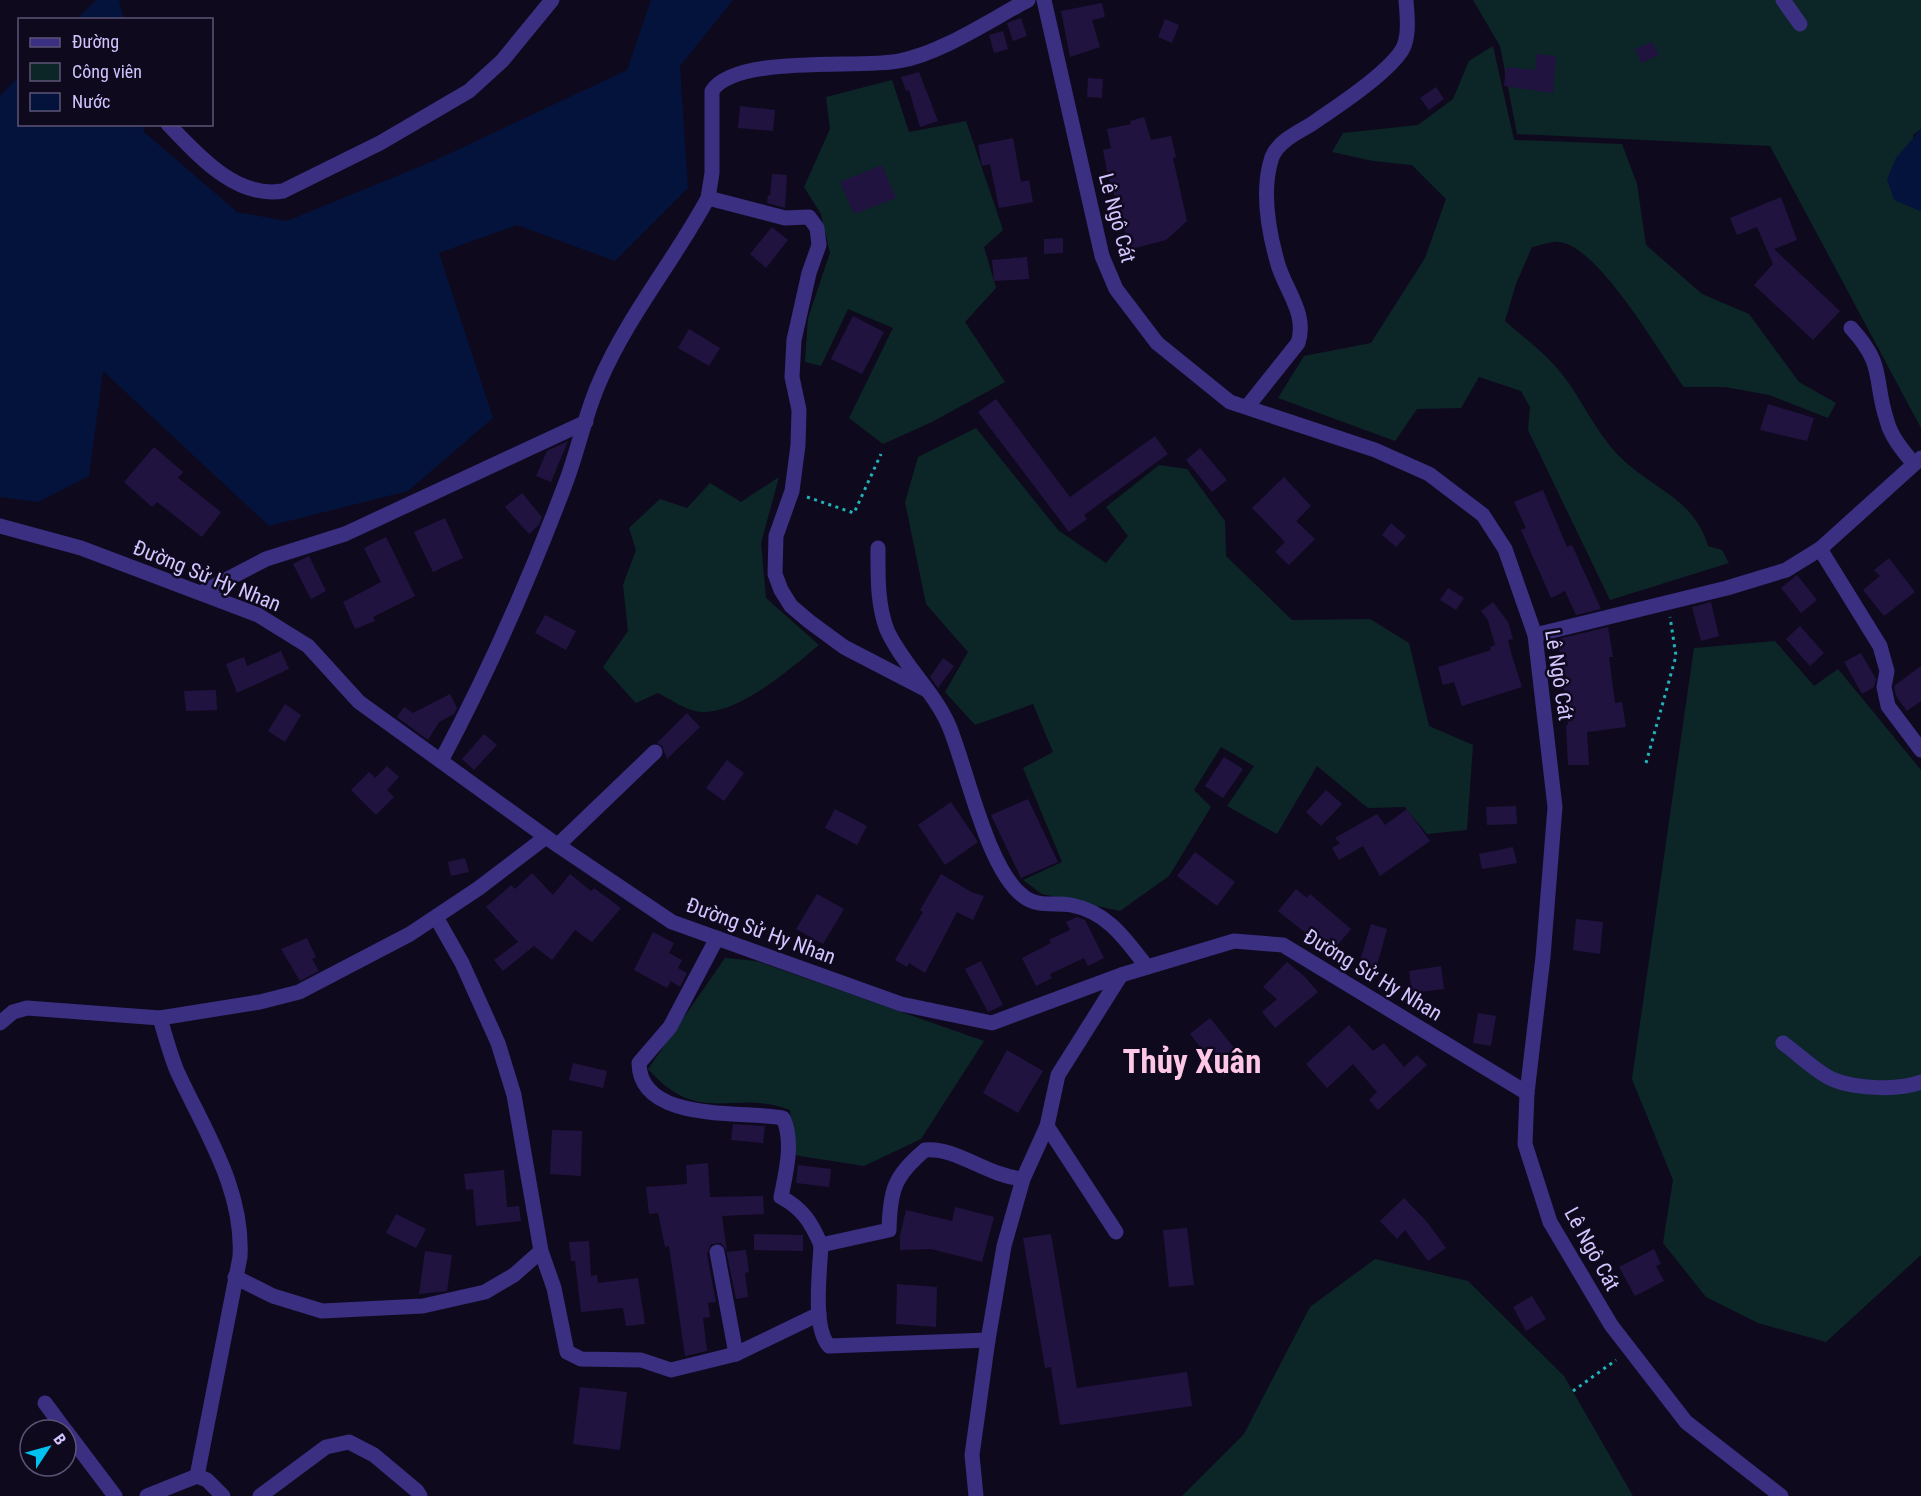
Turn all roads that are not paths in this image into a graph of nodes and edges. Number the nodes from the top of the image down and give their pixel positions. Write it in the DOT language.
graph roads {
  1 [pos="552,0"];
  2 [pos="1028,0"];
  3 [pos="1044,0"];
  4 [pos="1406,0"];
  5 [pos="1784,0"];
  6 [pos="1800,24"];
  7 [pos="170,126"];
  8 [pos="708,198"];
  9 [pos="1851,328"];
  10 [pos="1247,407"];
  11 [pos="586,422"];
  12 [pos="1917,461"];
  13 [pos="0,526"];
  14 [pos="878,549"];
  15 [pos="1820,549"];
  16 [pos="201,593"];
  17 [pos="1535,635"];
  18 [pos="926,689"];
  19 [pos="1921,750"];
  20 [pos="655,752"];
  21 [pos="441,761"];
  22 [pos="552,841"];
  23 [pos="436,917"];
  24 [pos="717,938"];
  25 [pos="1147,967"];
  26 [pos="1121,975"];
  27 [pos="160,1018"];
  28 [pos="0,1023"];
  29 [pos="1783,1043"];
  30 [pos="1921,1082"];
  31 [pos="1527,1093"];
  32 [pos="1047,1126"];
  33 [pos="1023,1179"];
  34 [pos="1116,1232"];
  35 [pos="821,1245"];
  36 [pos="541,1251"];
  37 [pos="717,1252"];
  38 [pos="235,1277"];
  39 [pos="819,1314"];
  40 [pos="988,1340"];
  41 [pos="736,1354"];
  42 [pos="45,1403"];
  43 [pos="57,1418"];
  44 [pos="78,1446"];
  45 [pos="197,1476"];
  46 [pos="115,1496"];
  47 [pos="147,1496"];
  48 [pos="222,1496"];
  49 [pos="260,1496"];
  50 [pos="420,1496"];
  51 [pos="976,1496"];
  52 [pos="1782,1496"];
  1 -- 7 [label="street"];
  2 -- 8 [label="street"];
  3 -- 10 [label="street, Lê Ngô Cát"];
  4 -- 10 [label="street"];
  5 -- 6 [label="street"];
  8 -- 11 [label="street"];
  8 -- 18 [label="street"];
  9 -- 12 [label="street"];
  10 -- 17 [label="street, Lê Ngô Cát"];
  11 -- 16 [label="street"];
  11 -- 21 [label="street"];
  12 -- 15 [label="street"];
  13 -- 16 [label="street, Đường Sử Hy Nhan"];
  14 -- 18 [label="street"];
  15 -- 17 [label="street"];
  15 -- 19 [label="street"];
  16 -- 21 [label="street, Đường Sử Hy Nhan"];
  17 -- 31 [label="street, Lê Ngô Cát"];
  18 -- 25 [label="street"];
  20 -- 22 [label="street"];
  21 -- 22 [label="street, Đường Sử Hy Nhan"];
  22 -- 23 [label="street"];
  22 -- 24 [label="street, Đường Sử Hy Nhan"];
  23 -- 27 [label="street"];
  23 -- 36 [label="street"];
  24 -- 26 [label="street, Đường Sử Hy Nhan"];
  24 -- 35 [label="street"];
  25 -- 26 [label="street, Đường Sử Hy Nhan"];
  25 -- 31 [label="street, Đường Sử Hy Nhan"];
  26 -- 32 [label="street"];
  27 -- 28 [label="street"];
  27 -- 38 [label="street"];
  29 -- 30 [label="street"];
  31 -- 52 [label="street, Lê Ngô Cát"];
  32 -- 33 [label="street"];
  32 -- 34 [label="street"];
  33 -- 35 [label="street"];
  33 -- 40 [label="street"];
  35 -- 39 [label="street"];
  36 -- 38 [label="street"];
  36 -- 41 [label="street"];
  37 -- 41 [label="street"];
  38 -- 45 [label="street"];
  39 -- 40 [label="street"];
  39 -- 41 [label="street"];
  40 -- 51 [label="street"];
  42 -- 43 [label="street"];
  44 -- 46 [label="street"];
  45 -- 47 [label="street"];
  45 -- 48 [label="street"];
  49 -- 50 [label="street"];
}
